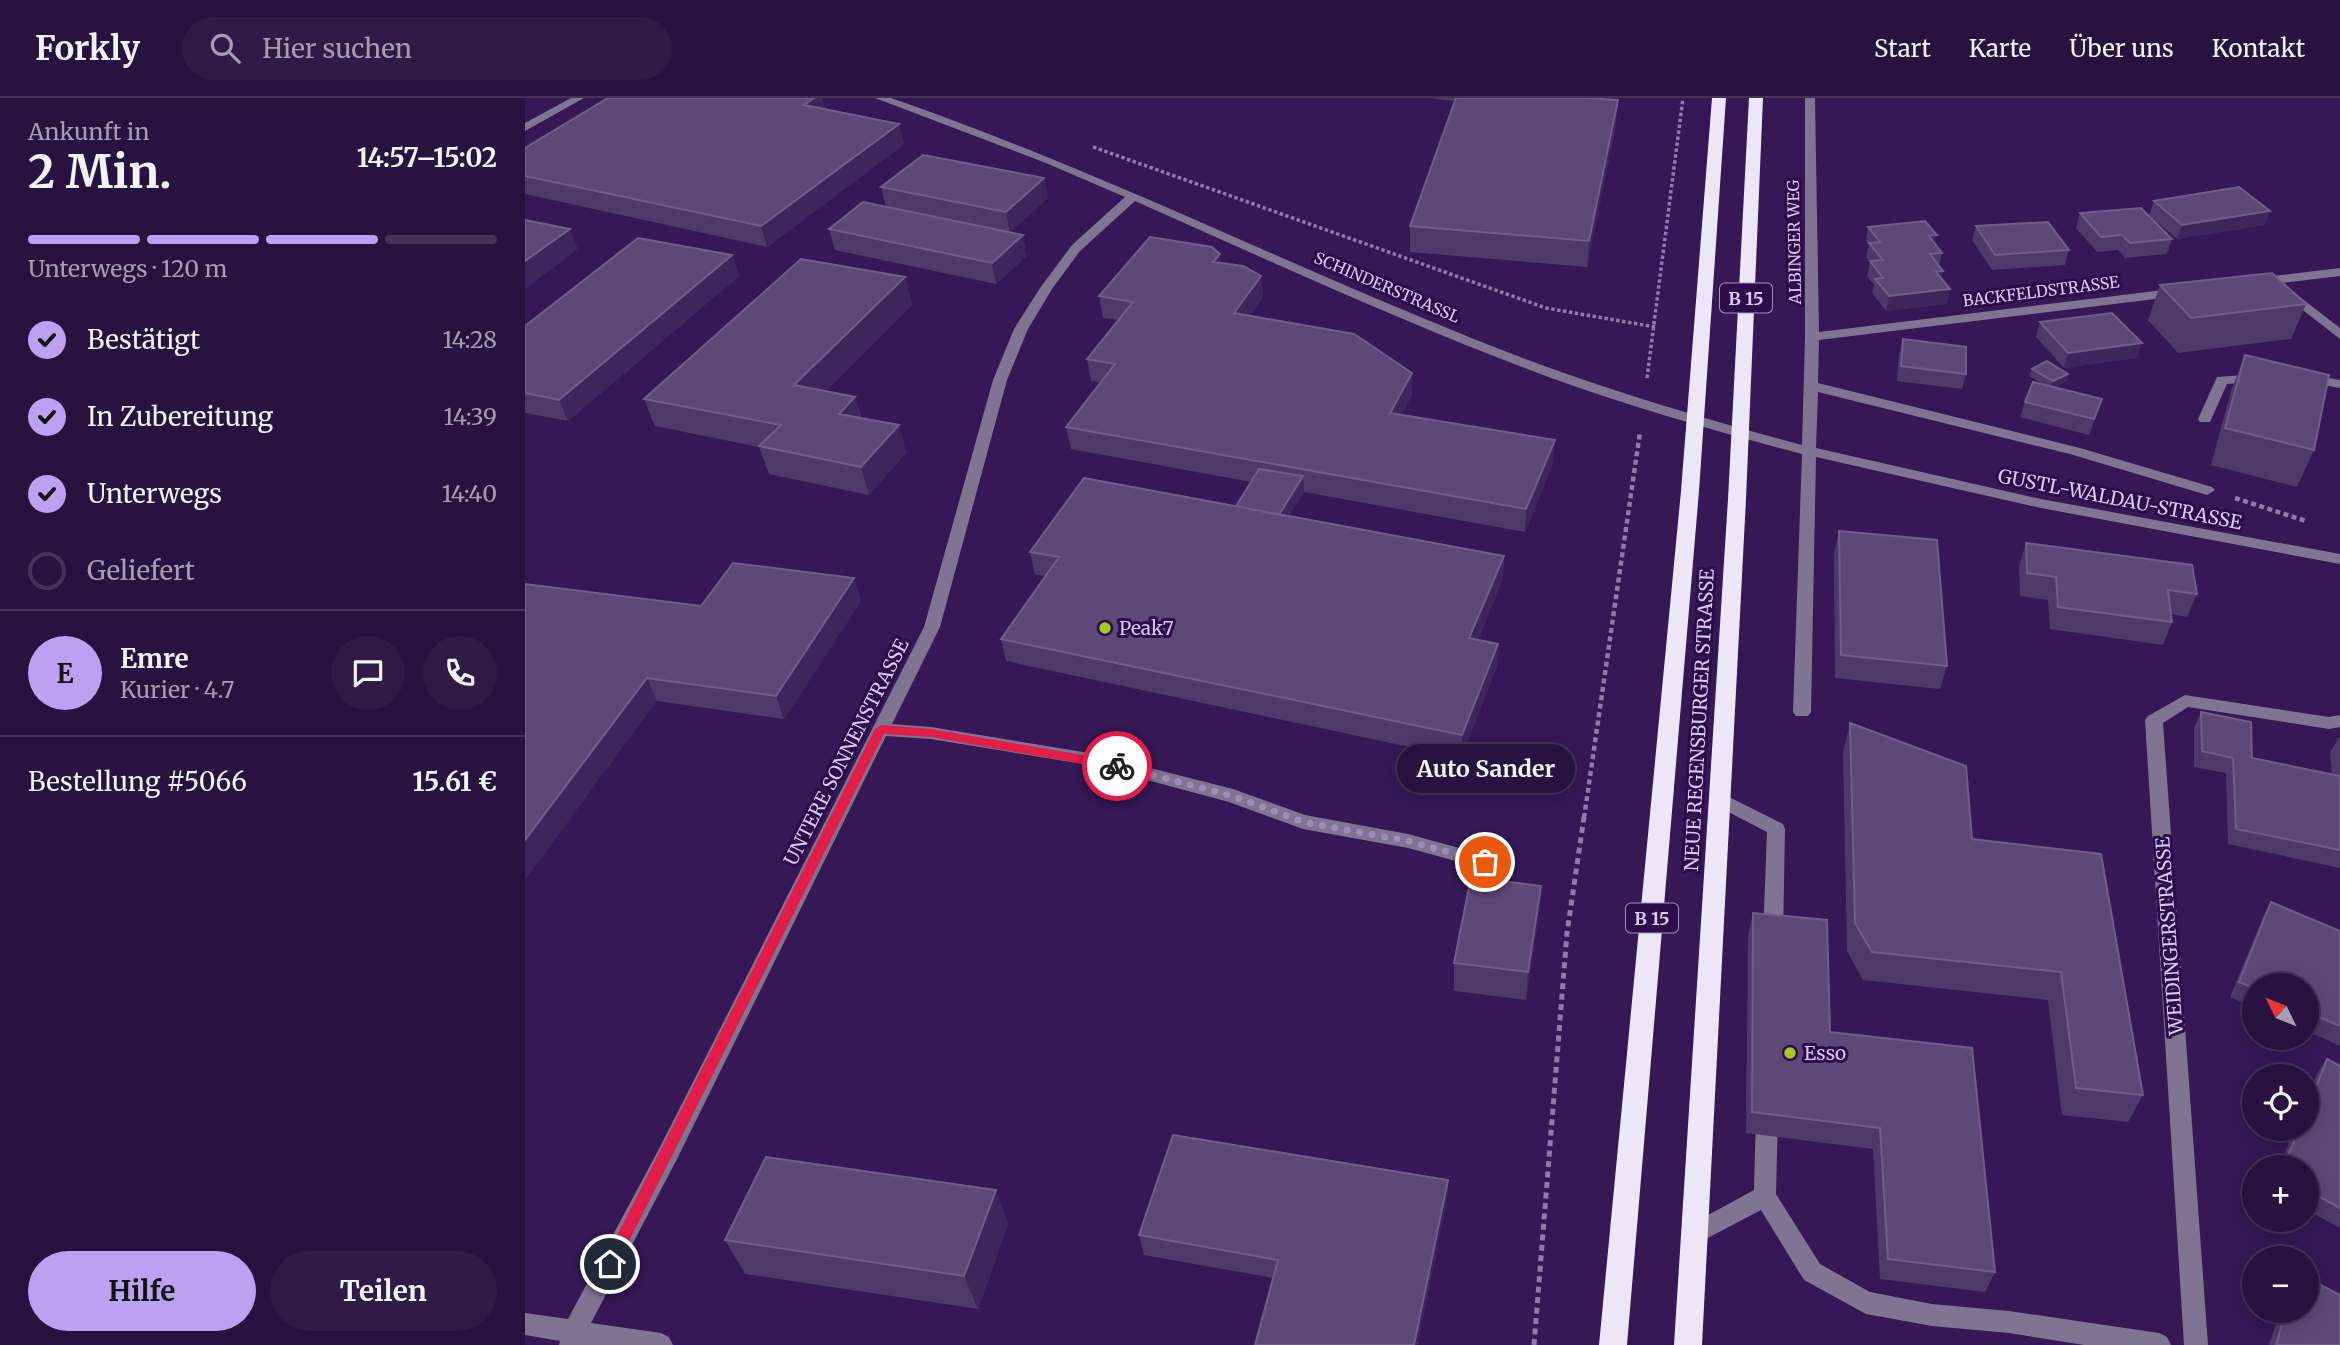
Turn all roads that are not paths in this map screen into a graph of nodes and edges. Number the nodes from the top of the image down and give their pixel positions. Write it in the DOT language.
graph roads {
  1 [pos="579,98"];
  2 [pos="880,98"];
  3 [pos="1719,98"];
  4 [pos="1756,98"];
  5 [pos="1810,98"];
  6 [pos="525,128"];
  7 [pos="1133,196"];
  8 [pos="2340,272"];
  9 [pos="2274,280"];
  10 [pos="2247,283"];
  11 [pos="2193,290"];
  12 [pos="2340,335"];
  13 [pos="1812,337"];
  14 [pos="2293,376"];
  15 [pos="2270,377"];
  16 [pos="2340,384"];
  17 [pos="1811,386"];
  18 [pos="2206,419"];
  19 [pos="1893,473"];
  20 [pos="2207,490"];
  21 [pos="2340,559"];
  22 [pos="1802,712"];
  23 [pos="2340,721"];
  24 [pos="881,729"];
  25 [pos="1719,799"];
  26 [pos="1485,862"];
  27 [pos="1772,965"];
  28 [pos="1768,1087"];
  29 [pos="1765,1196"];
  30 [pos="1696,1233"];
  31 [pos="525,1325"];
  32 [pos="573,1338"];
  33 [pos="661,1345"];
  34 [pos="1613,1345"];
  35 [pos="1688,1345"];
  36 [pos="2159,1345"];
  37 [pos="2196,1345"];
  1 -- 6 [label="street"];
  2 -- 7 [label="street, SCHINDERSTRASSL"];
  3 -- 34 [label="highway, NEUE REGENSBURGER STRASSE / B 15"];
  4 -- 25 [label="highway, NEUE REGENSBURGER STRASSE / B 15"];
  5 -- 13 [label="street, ALBINGER WEG"];
  7 -- 19 [label="street, SCHINDERSTRASSL"];
  7 -- 24 [label="street, UNTERE SONNENSTRASSE"];
  8 -- 9 [label="street"];
  9 -- 10 [label="street"];
  9 -- 12 [label="street"];
  11 -- 13 [label="street, BACKFELDSTRASSE"];
  13 -- 17 [label="street, ALBINGER WEG"];
  14 -- 16 [label="street"];
  15 -- 18 [label="street"];
  17 -- 20 [label="street"];
  17 -- 22 [label="street, ALBINGER WEG"];
  19 -- 21 [label="street, GUSTL-WALDAU-STRASSE"];
  23 -- 37 [label="street, WEIDINGERSTRASSE"];
  24 -- 26 [label="street"];
  24 -- 32 [label="street, UNTERE SONNENSTRASSE"];
  25 -- 27 [label="street"];
  25 -- 30 [label="highway, NEUE REGENSBURGER STRASSE / B 15"];
  28 -- 29 [label="street"];
  29 -- 30 [label="street"];
  29 -- 36 [label="street"];
  30 -- 35 [label="highway, NEUE REGENSBURGER STRASSE / B 15"];
  31 -- 32 [label="street"];
  32 -- 33 [label="street"];
}
